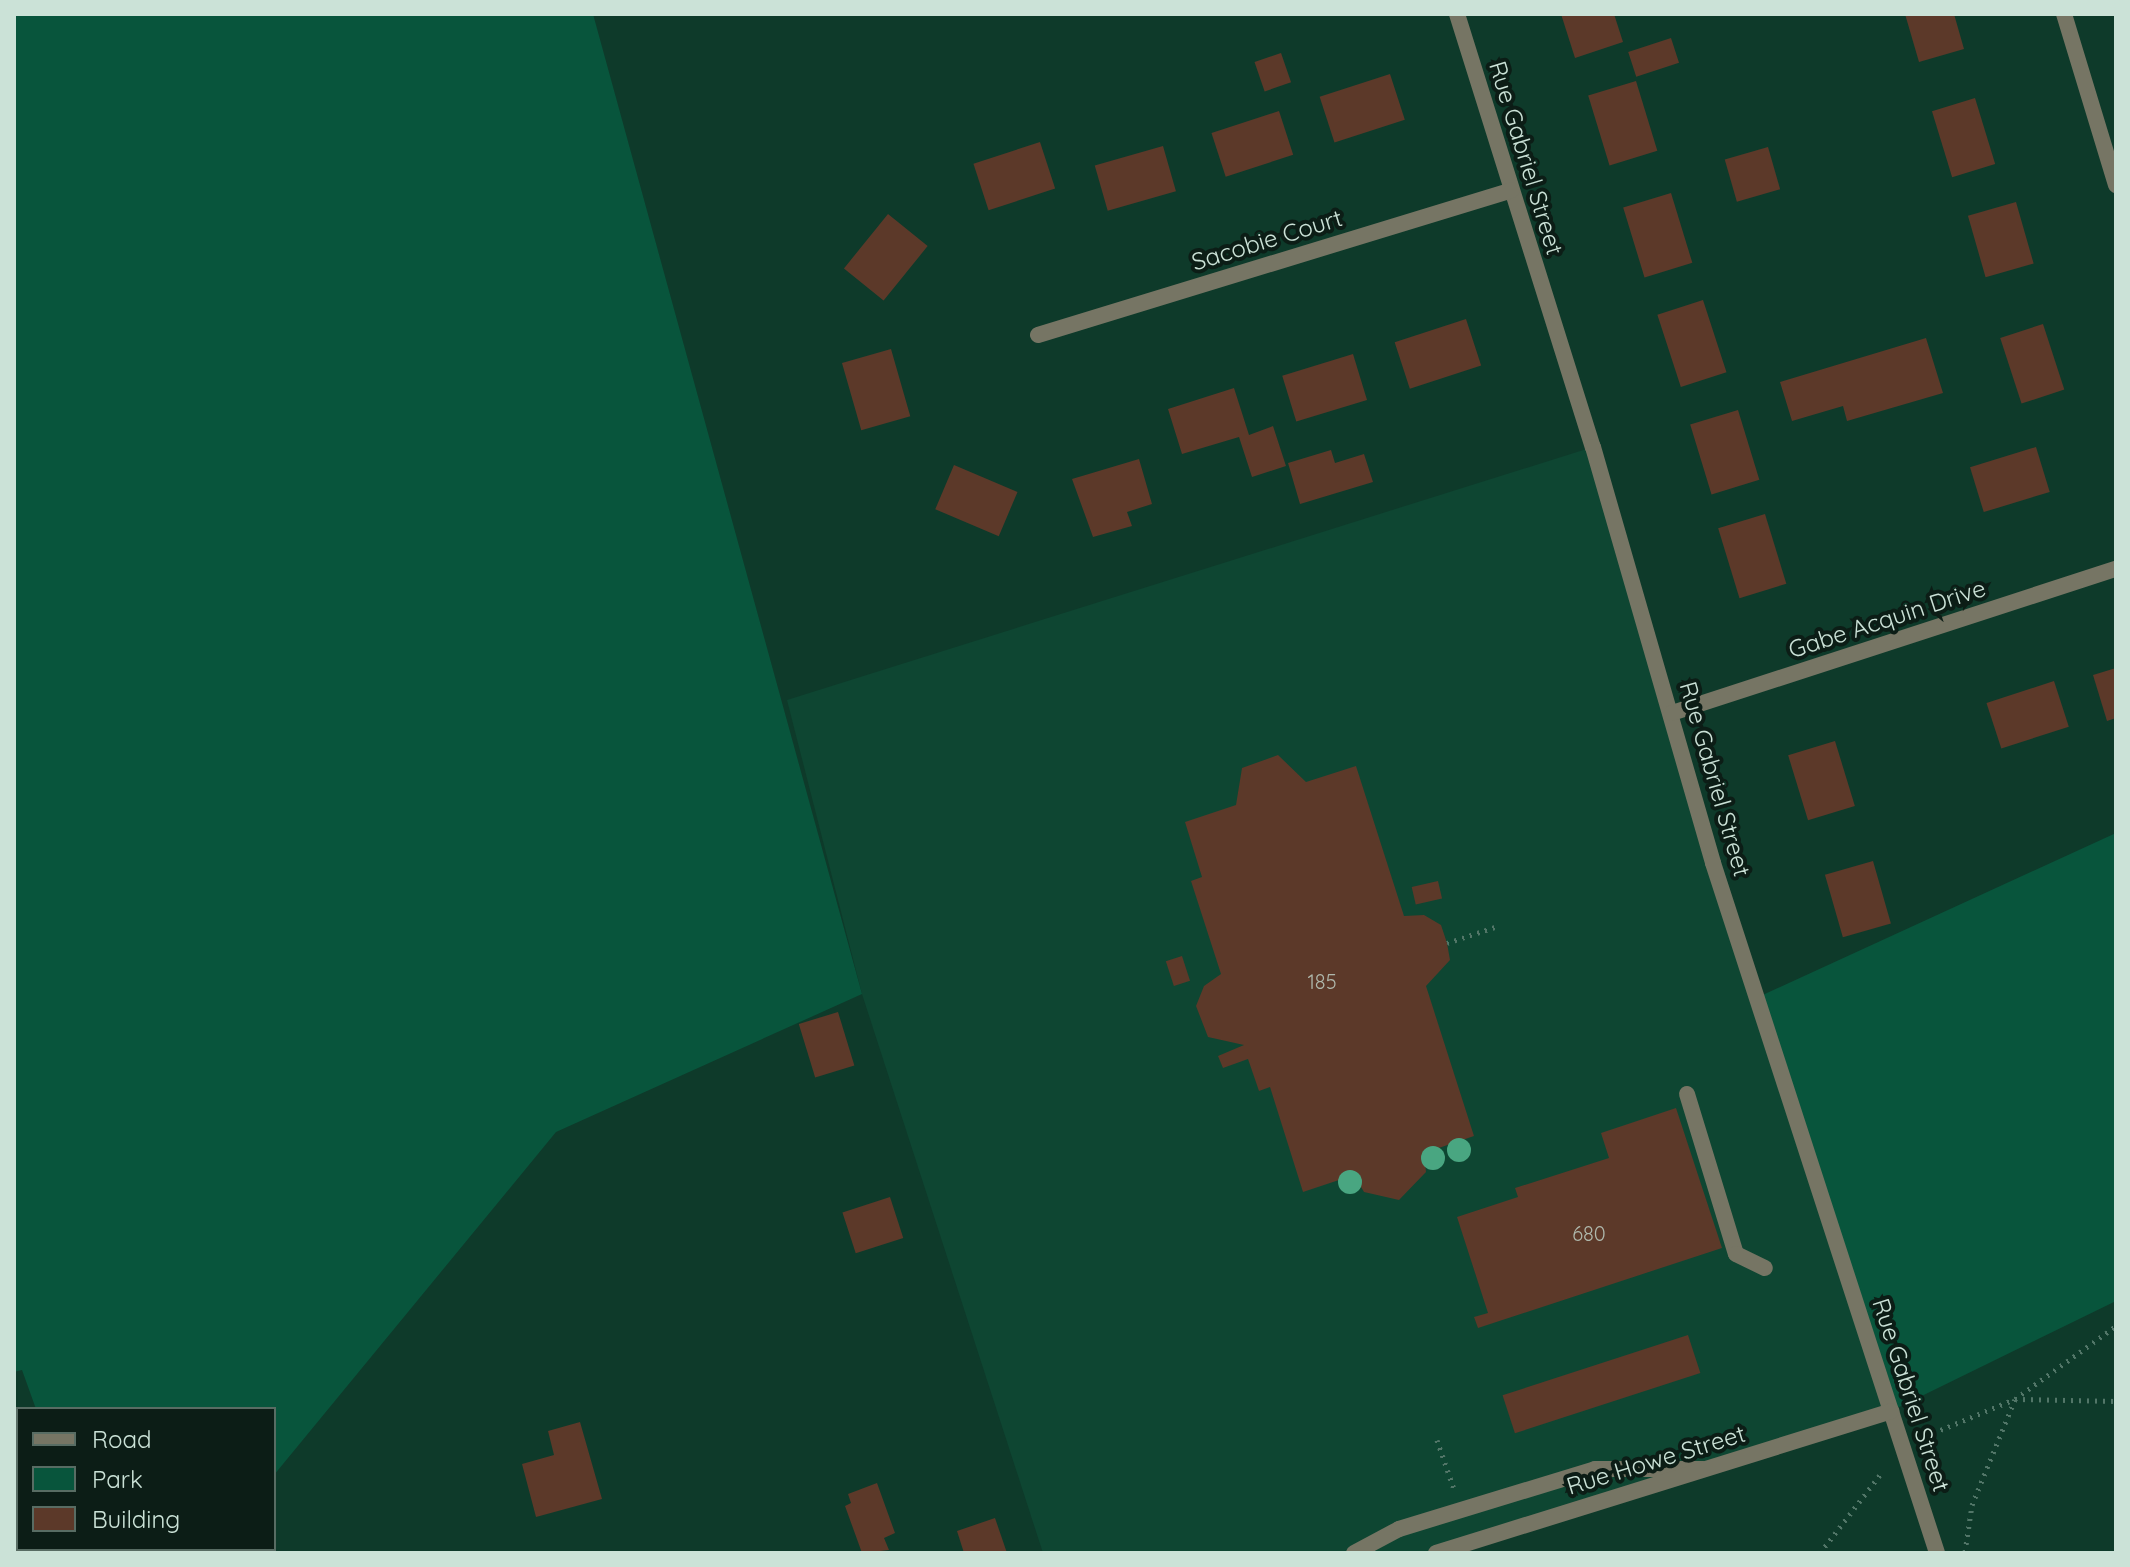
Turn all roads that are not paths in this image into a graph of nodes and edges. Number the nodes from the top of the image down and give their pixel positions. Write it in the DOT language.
graph roads {
  1 [pos="1457,14"];
  2 [pos="2064,14"];
  3 [pos="2116,185"];
  4 [pos="1511,190"];
  5 [pos="1038,335"];
  6 [pos="2116,569"];
  7 [pos="1672,713"];
  8 [pos="1687,1094"];
  9 [pos="1765,1268"];
  10 [pos="1891,1411"];
  11 [pos="1708,1469"];
  12 [pos="1354,1553"];
  13 [pos="1436,1553"];
  14 [pos="1937,1553"];
  1 -- 4 [label="street, Rue Gabriel Street"];
  2 -- 3 [label="street"];
  4 -- 5 [label="street, Sacobie Court"];
  4 -- 7 [label="street, Rue Gabriel Street"];
  6 -- 7 [label="street, Gabe Acquin Drive"];
  7 -- 10 [label="street, Rue Gabriel Street"];
  8 -- 9 [label="street"];
  10 -- 11 [label="street, Rue Howe Street"];
  10 -- 14 [label="street, Rue Gabriel Street"];
  11 -- 12 [label="street"];
  11 -- 13 [label="street, Rue Howe Street"];
}
